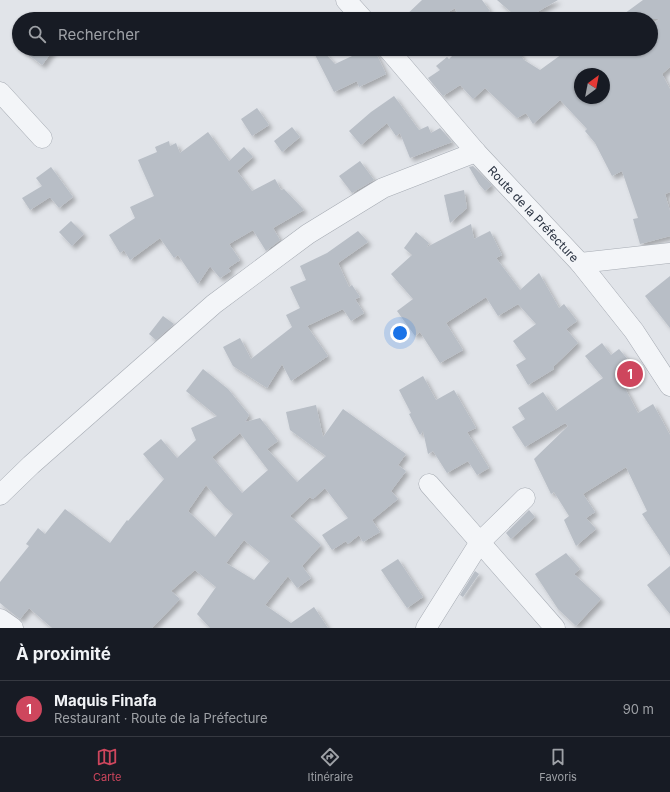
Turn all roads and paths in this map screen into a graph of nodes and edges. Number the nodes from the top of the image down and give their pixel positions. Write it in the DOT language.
graph roads {
  1 [pos="346,0"];
  2 [pos="357,12"];
  3 [pos="394,56"];
  4 [pos="0,92"];
  5 [pos="42,138"];
  6 [pos="476,152"];
  7 [pos="670,252"];
  8 [pos="580,263"];
  9 [pos="670,386"];
  10 [pos="429,484"];
  11 [pos="0,495"];
  12 [pos="524,498"];
  13 [pos="480,542"];
  14 [pos="0,619"];
  15 [pos="13,628"];
  16 [pos="426,628"];
  17 [pos="555,628"];
  1 -- 2 [label="street"];
  3 -- 6 [label="street, Route de la Préfecture"];
  4 -- 5 [label="street"];
  6 -- 8 [label="street, Route de la Préfecture"];
  6 -- 11 [label="street"];
  7 -- 8 [label="street"];
  8 -- 9 [label="street, Route de la Préfecture"];
  10 -- 13 [label="street"];
  12 -- 13 [label="street"];
  13 -- 16 [label="street"];
  13 -- 17 [label="street"];
  14 -- 15 [label="street"];
}
